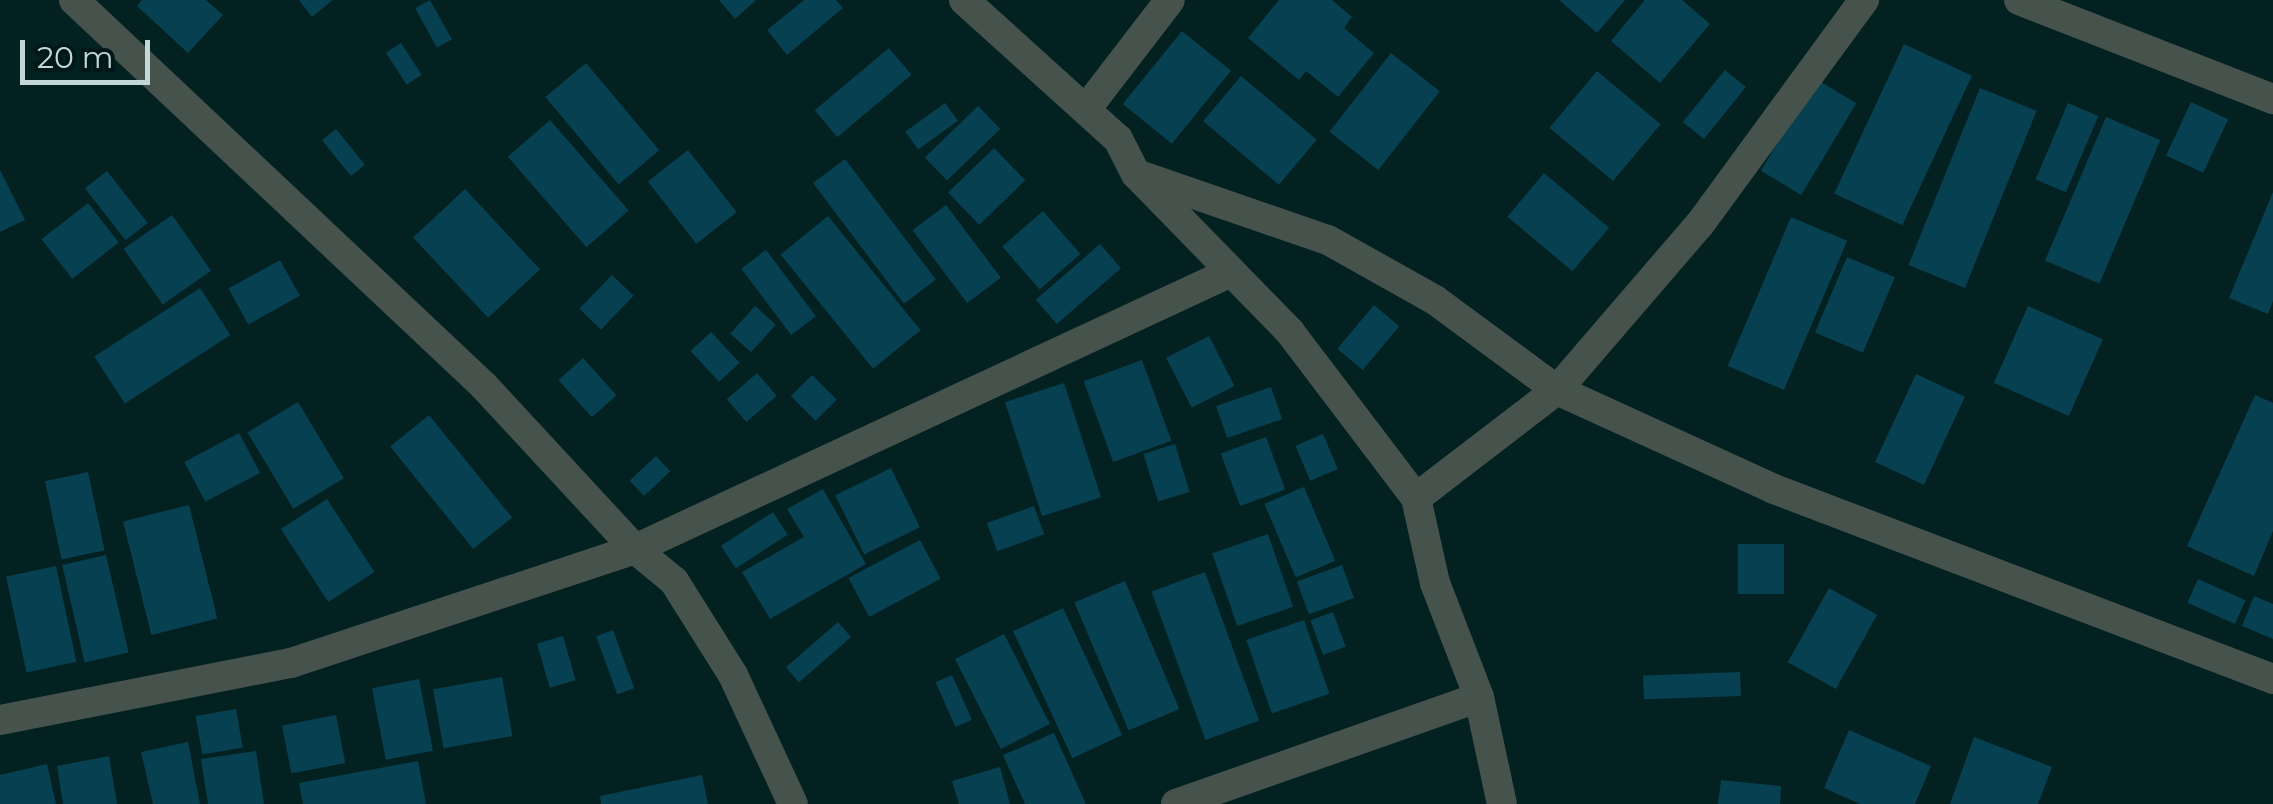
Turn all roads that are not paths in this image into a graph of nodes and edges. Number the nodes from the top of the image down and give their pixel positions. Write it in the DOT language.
graph roads {
  1 [pos="74,0"];
  2 [pos="964,0"];
  3 [pos="1170,0"];
  4 [pos="1864,0"];
  5 [pos="2020,0"];
  6 [pos="2273,99"];
  7 [pos="1087,108"];
  8 [pos="1136,174"];
  9 [pos="1231,272"];
  10 [pos="1557,390"];
  11 [pos="1416,498"];
  12 [pos="635,549"];
  13 [pos="2273,679"];
  14 [pos="1479,697"];
  15 [pos="0,720"];
  16 [pos="793,804"];
  17 [pos="1176,804"];
  18 [pos="1502,804"];
  1 -- 12 [label="street"];
  2 -- 7 [label="street"];
  3 -- 7 [label="street"];
  4 -- 10 [label="street"];
  5 -- 6 [label="street"];
  7 -- 8 [label="street"];
  8 -- 9 [label="street"];
  8 -- 10 [label="street"];
  9 -- 11 [label="street"];
  9 -- 12 [label="street"];
  10 -- 11 [label="street"];
  10 -- 13 [label="street"];
  11 -- 14 [label="street"];
  12 -- 15 [label="street"];
  12 -- 16 [label="street"];
  14 -- 17 [label="street"];
  14 -- 18 [label="street"];
}
